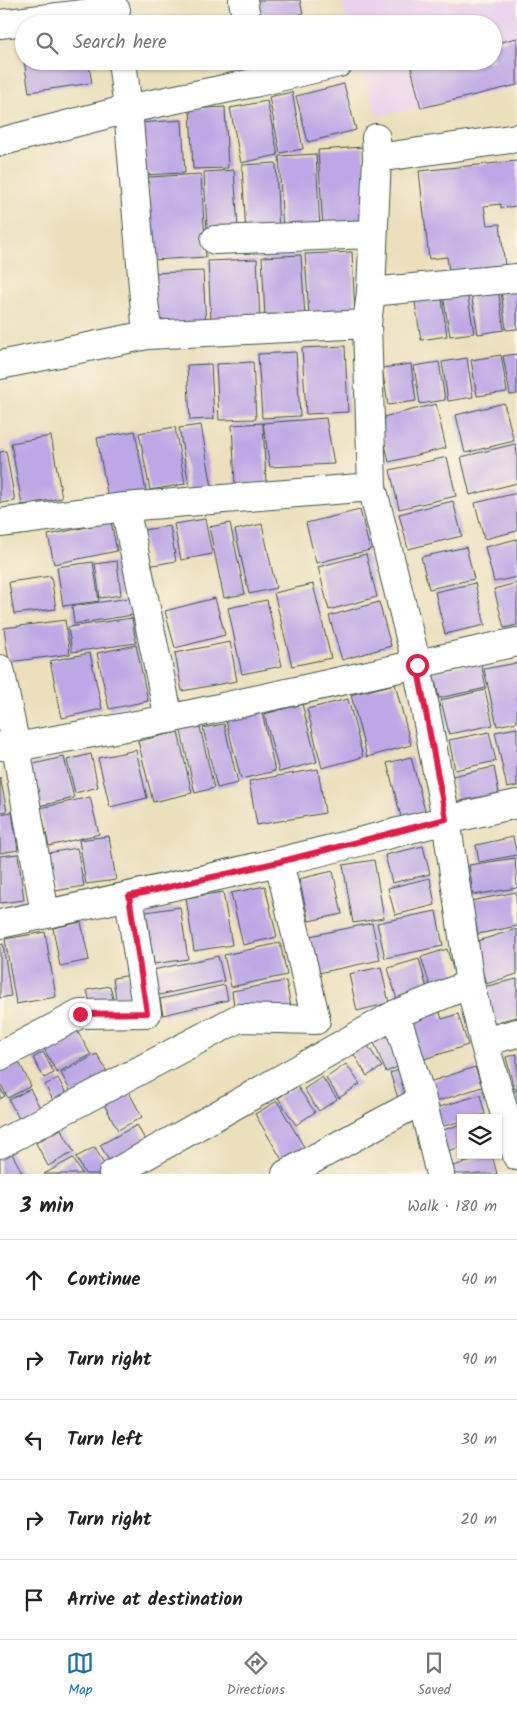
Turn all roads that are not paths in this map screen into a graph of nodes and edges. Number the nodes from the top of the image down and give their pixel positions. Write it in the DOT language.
graph roads {
  1 [pos="243,0"];
  2 [pos="80,7"];
  3 [pos="117,11"];
  4 [pos="42,15"];
  5 [pos="246,15"];
  6 [pos="15,21"];
  7 [pos="0,24"];
  8 [pos="123,70"];
  9 [pos="274,70"];
  10 [pos="256,72"];
  11 [pos="128,109"];
  12 [pos="517,138"];
  13 [pos="0,142"];
  14 [pos="372,234"];
  15 [pos="215,240"];
  16 [pos="517,278"];
  17 [pos="371,292"];
  18 [pos="368,324"];
  19 [pos="147,336"];
  20 [pos="0,365"];
  21 [pos="372,487"];
  22 [pos="125,508"];
  23 [pos="0,523"];
  24 [pos="517,642"];
  25 [pos="417,665"];
  26 [pos="0,669"];
  27 [pos="169,719"];
  28 [pos="8,746"];
  29 [pos="517,804"];
  30 [pos="446,819"];
  31 [pos="279,862"];
  32 [pos="129,896"];
  33 [pos="45,914"];
  34 [pos="0,924"];
  35 [pos="470,984"];
  36 [pos="396,1014"];
  37 [pos="517,1033"];
  38 [pos="484,1042"];
  39 [pos="0,1056"];
  40 [pos="422,1100"];
  41 [pos="0,1144"];
  42 [pos="517,1156"];
  43 [pos="113,1174"];
  44 [pos="286,1174"];
  45 [pos="440,1174"];
  1 -- 5 [label="street"];
  2 -- 3 [label="street"];
  2 -- 4 [label="street"];
  6 -- 7 [label="street"];
  8 -- 11 [label="street"];
  9 -- 10 [label="street"];
  10 -- 11 [label="street"];
  11 -- 13 [label="street"];
  11 -- 19 [label="street"];
  12 -- 14 [label="street"];
  14 -- 15 [label="street"];
  14 -- 17 [label="street"];
  16 -- 17 [label="street"];
  17 -- 18 [label="street"];
  18 -- 19 [label="street"];
  18 -- 21 [label="street"];
  19 -- 20 [label="street"];
  21 -- 22 [label="street"];
  21 -- 25 [label="street"];
  22 -- 23 [label="street"];
  22 -- 27 [label="street"];
  24 -- 25 [label="street"];
  25 -- 27 [label="street"];
  25 -- 30 [label="street"];
  26 -- 28 [label="street"];
  27 -- 28 [label="street"];
  28 -- 33 [label="street"];
  29 -- 30 [label="street"];
  30 -- 31 [label="street"];
  30 -- 35 [label="street"];
  31 -- 32 [label="street"];
  31 -- 41 [label="street"];
  32 -- 33 [label="street"];
  32 -- 39 [label="street"];
  33 -- 34 [label="street"];
  35 -- 36 [label="street"];
  35 -- 38 [label="street"];
  36 -- 40 [label="street"];
  36 -- 43 [label="street"];
  37 -- 38 [label="street"];
  38 -- 42 [label="street"];
  40 -- 44 [label="street"];
  40 -- 45 [label="street"];
}
